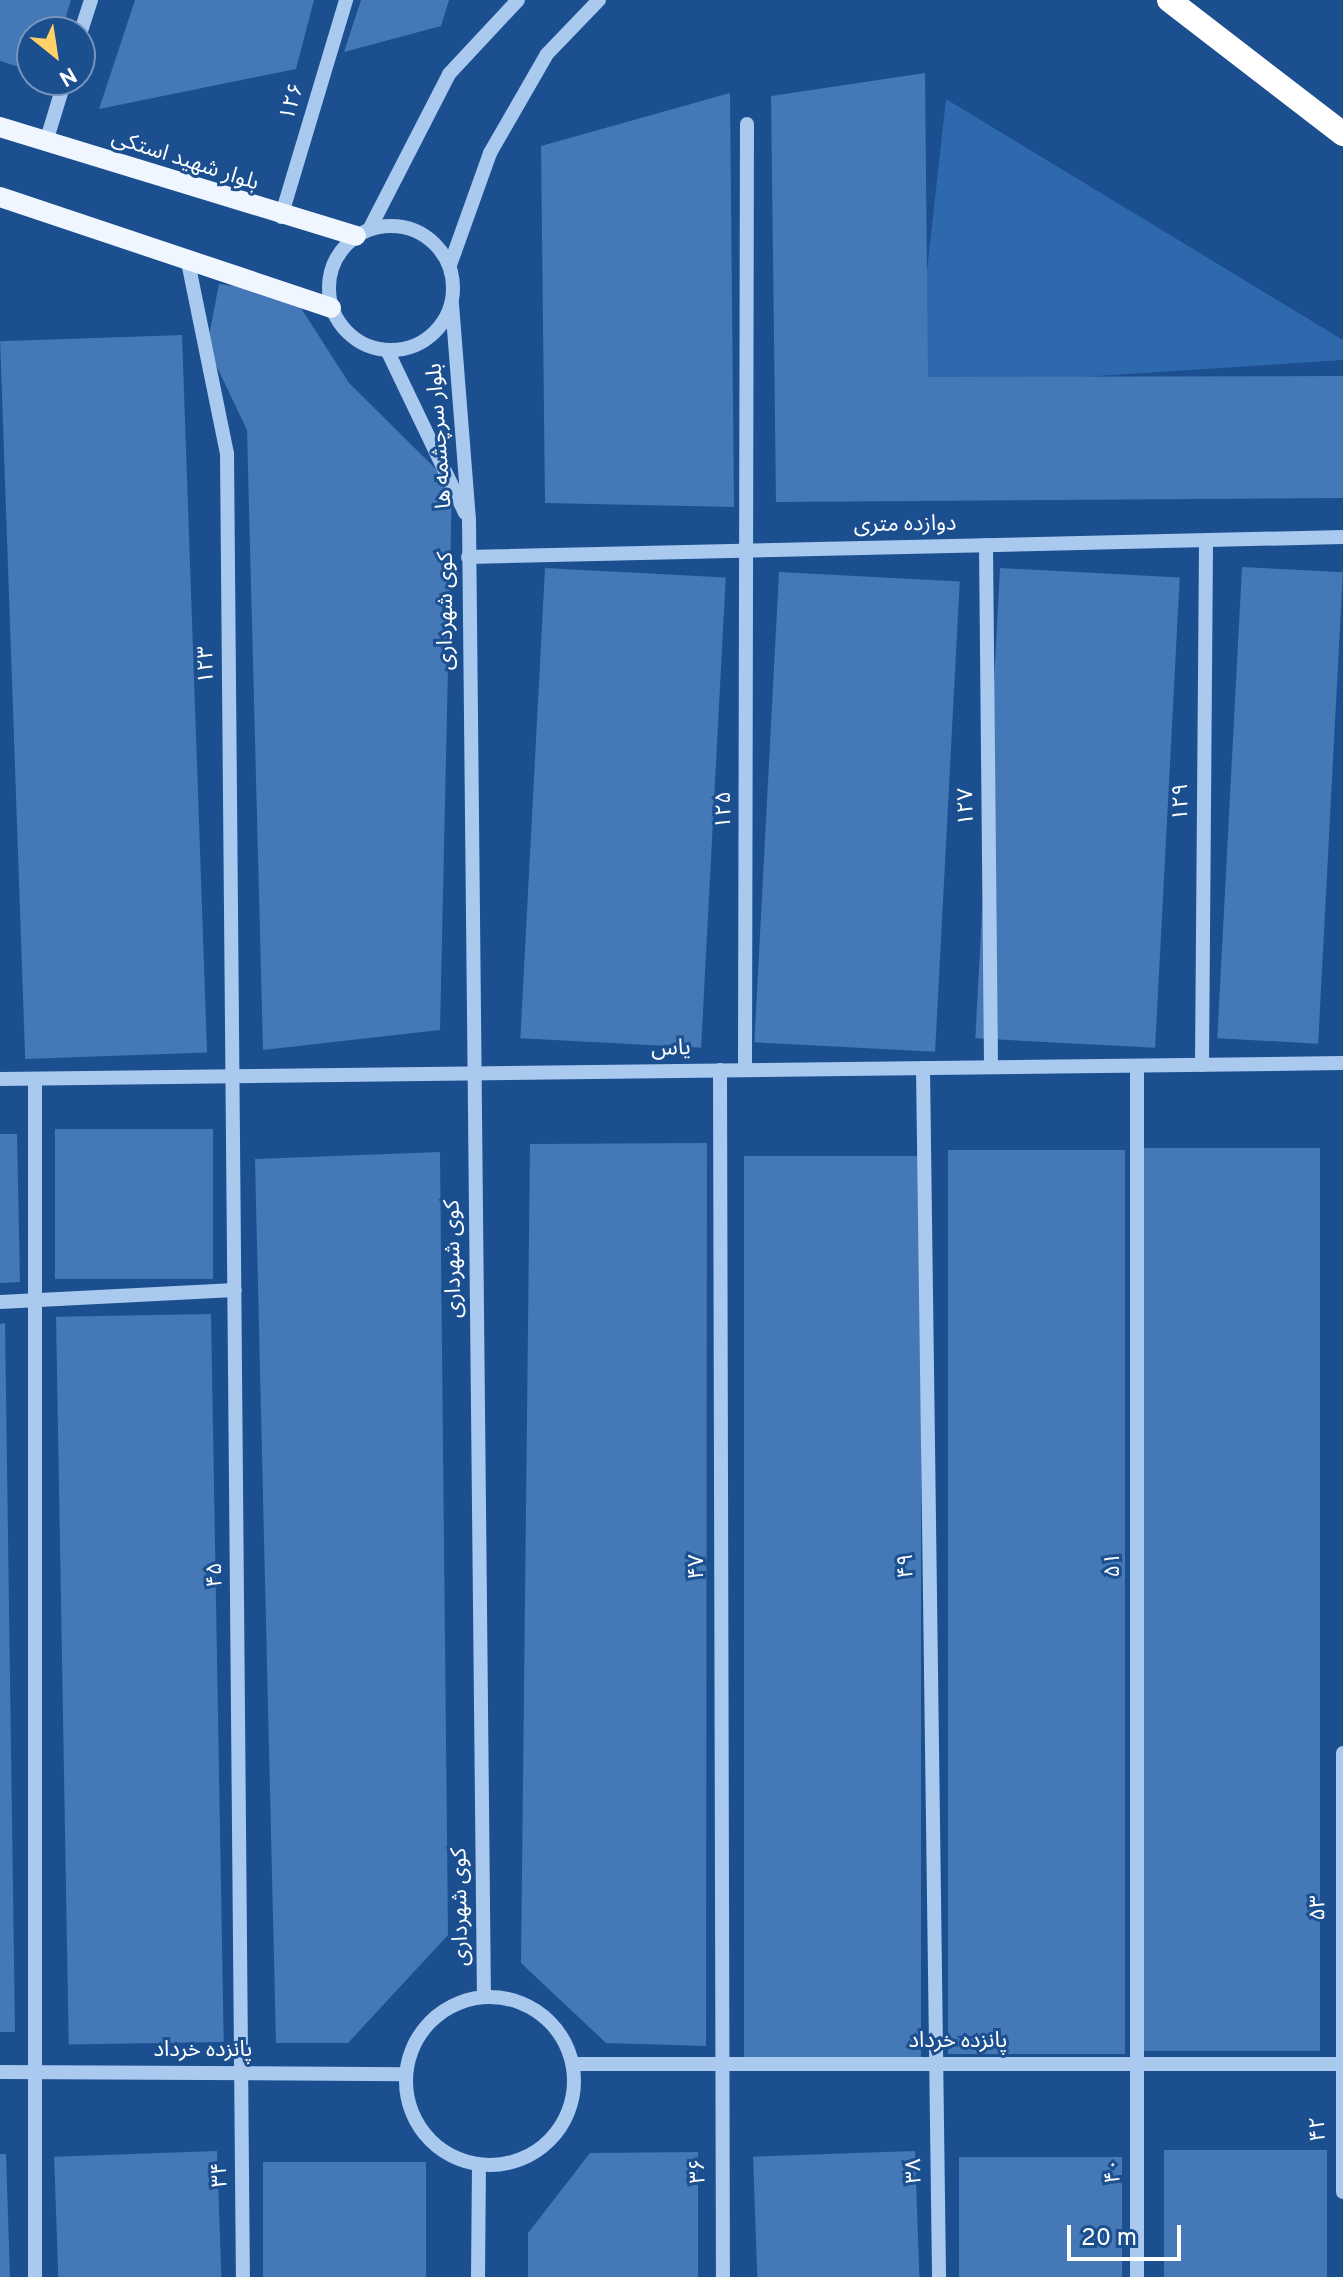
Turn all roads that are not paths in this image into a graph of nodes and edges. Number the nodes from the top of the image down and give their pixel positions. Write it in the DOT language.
graph roads {
  1 [pos="346,0"];
  2 [pos="518,0"];
  3 [pos="599,0"];
  4 [pos="1169,0"];
  5 [pos="60,96"];
  6 [pos="747,124"];
  7 [pos="0,127"];
  8 [pos="1343,134"];
  9 [pos="46,142"];
  10 [pos="0,197"];
  11 [pos="281,217"];
  12 [pos="363,232"];
  13 [pos="187,257"];
  14 [pos="450,265"];
  15 [pos="452,304"];
  16 [pos="331,308"];
  17 [pos="387,350"];
  18 [pos="469,520"];
  19 [pos="1343,537"];
  20 [pos="1206,540"];
  21 [pos="986,545"];
  22 [pos="748,551"];
  23 [pos="468,557"];
  24 [pos="1343,1063"];
  25 [pos="1202,1065"];
  26 [pos="1137,1066"];
  27 [pos="991,1067"];
  28 [pos="923,1068"];
  29 [pos="720,1070"];
  30 [pos="745,1070"];
  31 [pos="474,1073"];
  32 [pos="233,1077"];
  33 [pos="0,1079"];
  34 [pos="35,1079"];
  35 [pos="235,1290"];
  36 [pos="34,1300"];
  37 [pos="0,1302"];
  38 [pos="1343,1753"];
  39 [pos="484,1997"];
  40 [pos="573,2064"];
  41 [pos="719,2064"];
  42 [pos="935,2064"];
  43 [pos="1135,2064"];
  44 [pos="1341,2064"];
  45 [pos="0,2072"];
  46 [pos="34,2073"];
  47 [pos="243,2073"];
  48 [pos="406,2074"];
  49 [pos="479,2166"];
  50 [pos="1343,2192"];
  51 [pos="35,2277"];
  52 [pos="243,2277"];
  53 [pos="478,2277"];
  54 [pos="723,2277"];
  55 [pos="939,2277"];
  56 [pos="1137,2277"];
  1 -- 11 [label="street, ۱۲۶"];
  2 -- 12 [label="street"];
  3 -- 14 [label="street"];
  4 -- 8 [label="highway"];
  5 -- 9 [label="street"];
  6 -- 22 [label="street, ۱۲۵"];
  7 -- 9 [label="main road, بلوار شهید استکی"];
  9 -- 11 [label="main road, بلوار شهید استکی"];
  10 -- 13 [label="main road"];
  11 -- 12 [label="main road, بلوار شهید استکی"];
  12 -- 14 [label="street"];
  12 -- 16 [label="street"];
  13 -- 16 [label="main road"];
  13 -- 32 [label="street, ۱۲۳"];
  14 -- 15 [label="street"];
  15 -- 17 [label="street"];
  15 -- 18 [label="street, بلوار سرچشمه ها"];
  16 -- 17 [label="street"];
  17 -- 18 [label="street, بلوار سرچشمه ها"];
  18 -- 23 [label="street, کوی شهرداری"];
  19 -- 20 [label="street, دوازده متری"];
  20 -- 21 [label="street, دوازده متری"];
  20 -- 25 [label="street, ۱۲۹"];
  21 -- 22 [label="street, دوازده متری"];
  21 -- 27 [label="street, ۱۲۷"];
  22 -- 23 [label="street, دوازده متری"];
  22 -- 30 [label="street, ۱۲۵"];
  23 -- 31 [label="street, کوی شهرداری"];
  24 -- 25 [label="street, یاس"];
  25 -- 26 [label="street, یاس"];
  26 -- 27 [label="street, یاس"];
  26 -- 43 [label="street, ۵۱"];
  27 -- 28 [label="street, یاس"];
  28 -- 30 [label="street, یاس"];
  28 -- 42 [label="street, ۴۹"];
  29 -- 30 [label="street, یاس"];
  29 -- 31 [label="street, یاس"];
  29 -- 41 [label="street, ۴۷"];
  31 -- 32 [label="street, یاس"];
  31 -- 39 [label="street, کوی شهرداری"];
  32 -- 34 [label="street, یاس"];
  32 -- 35 [label="street, ۴۵"];
  33 -- 34 [label="street, یاس"];
  34 -- 36 [label="street"];
  35 -- 36 [label="street"];
  35 -- 47 [label="street, ۴۵"];
  36 -- 37 [label="street"];
  36 -- 46 [label="street"];
  38 -- 44 [label="street, ۵۳"];
  39 -- 40 [label="street"];
  39 -- 48 [label="street"];
  40 -- 41 [label="street, پانزده خرداد"];
  40 -- 49 [label="street"];
  41 -- 42 [label="street, پانزده خرداد"];
  41 -- 54 [label="street, ۳۶"];
  42 -- 43 [label="street, پانزده خرداد"];
  42 -- 55 [label="street, ۳۸"];
  43 -- 44 [label="street, پانزده خرداد"];
  43 -- 56 [label="street, ۴۰"];
  44 -- 50 [label="street, ۴۲"];
  45 -- 46 [label="street, پانزده خرداد"];
  46 -- 47 [label="street, پانزده خرداد"];
  46 -- 51 [label="street"];
  47 -- 48 [label="street, پانزده خرداد"];
  47 -- 52 [label="street, ۳۴"];
  48 -- 49 [label="street"];
  49 -- 53 [label="street"];
}
